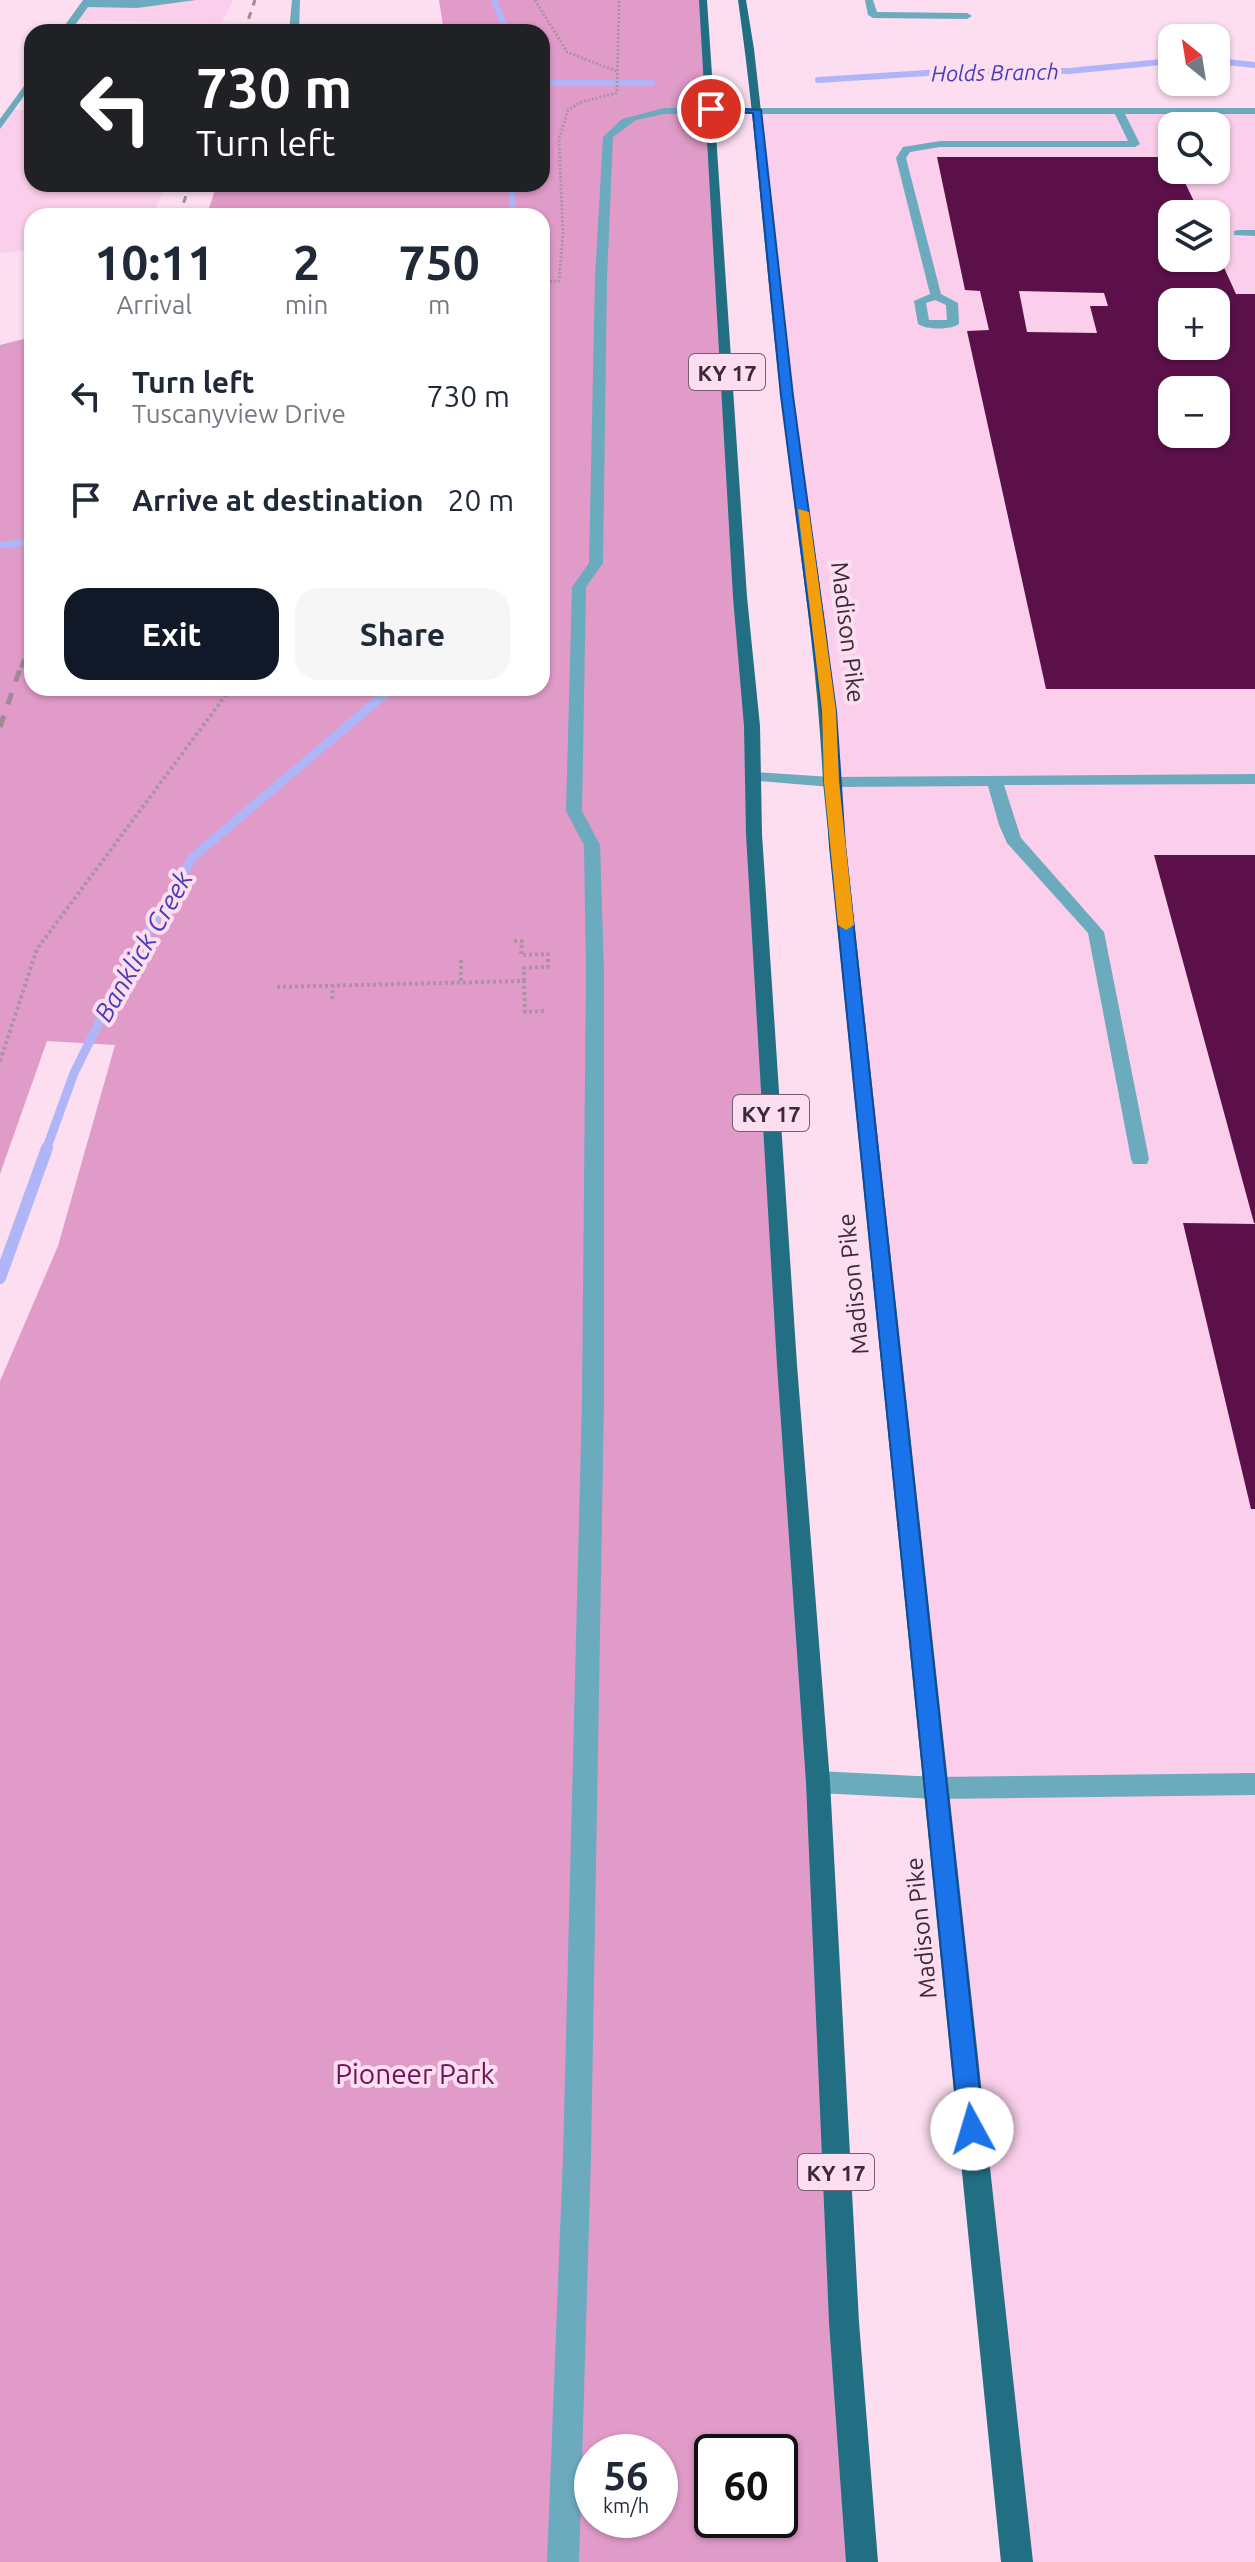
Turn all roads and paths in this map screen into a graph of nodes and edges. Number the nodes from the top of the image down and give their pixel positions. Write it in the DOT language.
graph roads {
  1 [pos="192,0"];
  2 [pos="296,0"];
  3 [pos="535,0"];
  4 [pos="619,0"];
  5 [pos="703,0"];
  6 [pos="742,0"];
  7 [pos="86,2"];
  8 [pos="870,2"];
  9 [pos="934,4"];
  10 [pos="967,16"];
  11 [pos="71,24"];
  12 [pos="294,24"];
  13 [pos="550,24"];
  14 [pos="550,24"];
  15 [pos="616,73"];
  16 [pos="24,90"];
  17 [pos="711,109"];
  18 [pos="757,110"];
  19 [pos="1119,111"];
  20 [pos="1255,111"];
  21 [pos="0,126"];
  22 [pos="1238,233"];
  23 [pos="1255,233"];
  24 [pos="550,282"];
  25 [pos="936,296"];
  26 [pos="225,696"];
  27 [pos="753,777"];
  28 [pos="1255,779"];
  29 [pos="994,780"];
  30 [pos="831,782"];
  31 [pos="514,941"];
  32 [pos="461,960"];
  33 [pos="524,981"];
  34 [pos="461,983"];
  35 [pos="333,985"];
  36 [pos="277,987"];
  37 [pos="332,999"];
  38 [pos="545,1011"];
  39 [pos="0,1061"];
  40 [pos="1140,1159"];
  41 [pos="818,1782"];
  42 [pos="1255,1784"];
  43 [pos="936,1788"];
  44 [pos="563,2562"];
  45 [pos="862,2562"];
  46 [pos="1017,2562"];
  1 -- 7 [label="street"];
  2 -- 12 [label="street"];
  3 -- 13 [label="path"];
  4 -- 15 [label="path"];
  5 -- 17 [label="main road, KY 17"];
  6 -- 18 [label="main road, Madison Pike / KY 17"];
  7 -- 11 [label="street"];
  8 -- 9 [label="street"];
  8 -- 10 [label="street"];
  14 -- 15 [label="path"];
  15 -- 24 [label="path"];
  16 -- 21 [label="street"];
  17 -- 18 [label="street"];
  17 -- 27 [label="main road, KY 17"];
  17 -- 44 [label="street"];
  18 -- 19 [label="street"];
  18 -- 30 [label="main road, Madison Pike / KY 17"];
  19 -- 20 [label="street"];
  19 -- 25 [label="street"];
  22 -- 23 [label="street"];
  26 -- 39 [label="path"];
  27 -- 30 [label="street"];
  27 -- 41 [label="main road, KY 17"];
  28 -- 29 [label="street"];
  29 -- 30 [label="street"];
  29 -- 40 [label="street"];
  30 -- 43 [label="main road, Madison Pike / KY 17"];
  31 -- 33 [label="path"];
  32 -- 34 [label="path"];
  33 -- 34 [label="path"];
  33 -- 38 [label="path"];
  34 -- 35 [label="path"];
  35 -- 36 [label="path"];
  35 -- 37 [label="path"];
  41 -- 43 [label="street"];
  41 -- 45 [label="main road, KY 17"];
  42 -- 43 [label="street"];
  43 -- 46 [label="main road, Madison Pike / KY 17"];
}
